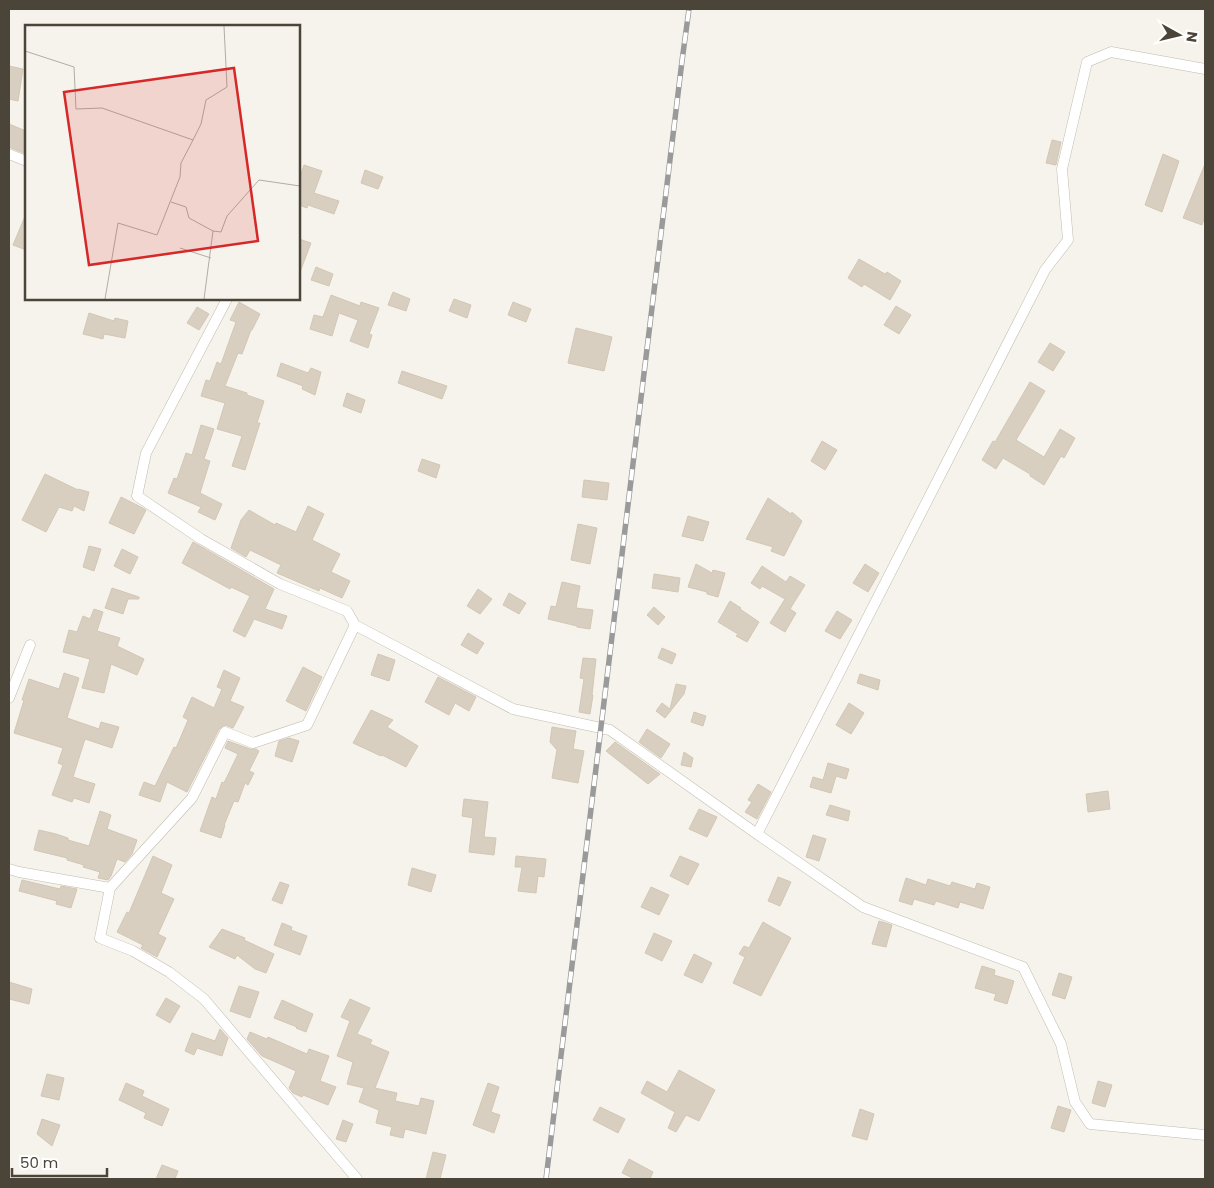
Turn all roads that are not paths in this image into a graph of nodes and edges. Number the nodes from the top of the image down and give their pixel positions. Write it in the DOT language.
graph roads {
  1 [pos="1205,69"];
  2 [pos="9,154"];
  3 [pos="25,160"];
  4 [pos="226,300"];
  5 [pos="355,625"];
  6 [pos="30,645"];
  7 [pos="9,698"];
  8 [pos="757,834"];
  9 [pos="9,869"];
  10 [pos="110,888"];
  11 [pos="1205,1135"];
  12 [pos="357,1179"];
  1 -- 8 [label="street"];
  2 -- 3 [label="street"];
  4 -- 5 [label="street"];
  5 -- 8 [label="street"];
  5 -- 10 [label="street"];
  6 -- 7 [label="street"];
  8 -- 11 [label="street"];
  9 -- 10 [label="street"];
  10 -- 12 [label="street"];
}
